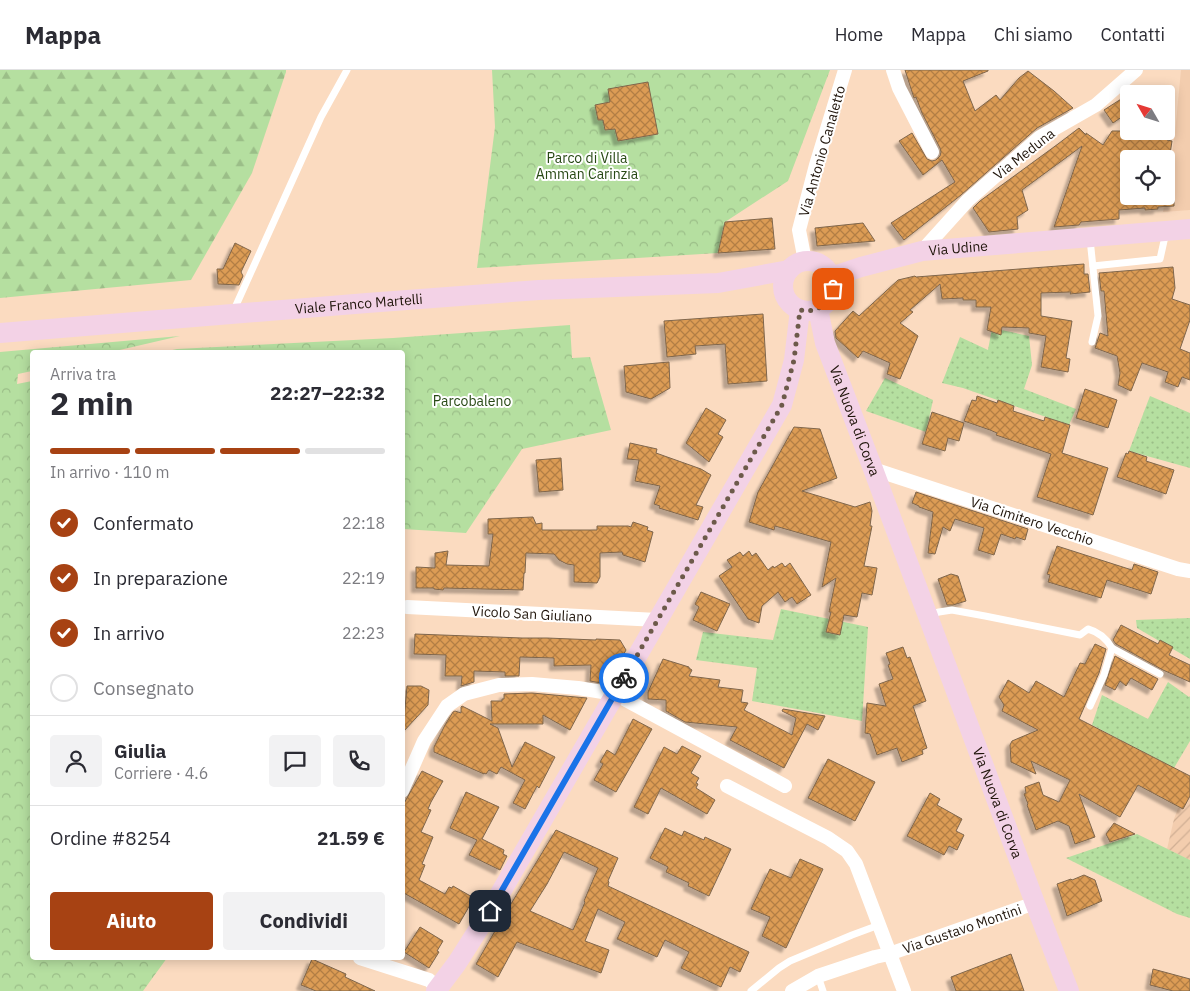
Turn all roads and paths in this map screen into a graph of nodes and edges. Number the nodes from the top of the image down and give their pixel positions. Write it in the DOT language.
graph roads {
  1 [pos="347,70"];
  2 [pos="845,70"];
  3 [pos="893,70"];
  4 [pos="1136,70"];
  5 [pos="932,152"];
  6 [pos="1190,229"];
  7 [pos="1166,231"];
  8 [pos="1090,237"];
  9 [pos="922,251"];
  10 [pos="797,266"];
  11 [pos="1093,266"];
  12 [pos="831,277"];
  13 [pos="718,283"];
  14 [pos="783,291"];
  15 [pos="809,310"];
  16 [pos="232,314"];
  17 [pos="0,333"];
  18 [pos="1092,342"];
  19 [pos="873,469"];
  20 [pos="1190,571"];
  21 [pos="407,607"];
  22 [pos="928,615"];
  23 [pos="657,620"];
  24 [pos="1112,648"];
  25 [pos="1160,674"];
  26 [pos="615,694"];
  27 [pos="1090,706"];
  28 [pos="405,784"];
  29 [pos="727,786"];
  30 [pos="785,786"];
  31 [pos="1035,903"];
  32 [pos="879,925"];
  33 [pos="889,954"];
  34 [pos="366,960"];
  35 [pos="818,976"];
  36 [pos="437,989"];
  37 [pos="751,991"];
  38 [pos="792,991"];
  39 [pos="823,991"];
  40 [pos="904,991"];
  41 [pos="1069,991"];
  1 -- 16 [label="lane"];
  2 -- 10 [label="street, Via Antonio Canaletto"];
  3 -- 5 [label="street"];
  4 -- 9 [label="street, Via Meduna"];
  6 -- 7 [label="main road, Via Udine"];
  7 -- 8 [label="main road, Via Udine"];
  7 -- 11 [label="lane"];
  8 -- 9 [label="main road, Via Udine"];
  8 -- 11 [label="lane"];
  9 -- 12 [label="main road, Via Udine"];
  10 -- 12 [label="main road"];
  10 -- 13 [label="main road, Viale Franco Martelli"];
  10 -- 14 [label="main road"];
  11 -- 18 [label="lane"];
  12 -- 15 [label="main road"];
  13 -- 14 [label="main road, Viale Franco Martelli"];
  13 -- 16 [label="main road, Viale Franco Martelli"];
  14 -- 15 [label="main road"];
  15 -- 19 [label="main road, Via Nuova di Corva"];
  15 -- 23 [label="main road"];
  16 -- 17 [label="main road, Viale Franco Martelli"];
  19 -- 20 [label="street, Via Cimitero Vecchio"];
  19 -- 22 [label="main road, Via Nuova di Corva"];
  21 -- 23 [label="street, Vicolo San Giuliano"];
  22 -- 24 [label="lane"];
  22 -- 31 [label="main road, Via Nuova di Corva"];
  23 -- 26 [label="main road"];
  24 -- 25 [label="lane"];
  24 -- 27 [label="lane"];
  26 -- 28 [label="street"];
  26 -- 30 [label="street"];
  26 -- 36 [label="main road"];
  29 -- 32 [label="street, Via Gustavo Montini"];
  31 -- 33 [label="street, Via Gustavo Montini"];
  31 -- 41 [label="main road, Via Nuova di Corva"];
  32 -- 33 [label="street, Via Gustavo Montini"];
  32 -- 37 [label="lane"];
  33 -- 35 [label="street, Via Gustavo Montini"];
  33 -- 40 [label="street"];
  34 -- 36 [label="street"];
  35 -- 38 [label="street, Via Gustavo Montini"];
  35 -- 39 [label="lane"];
}
